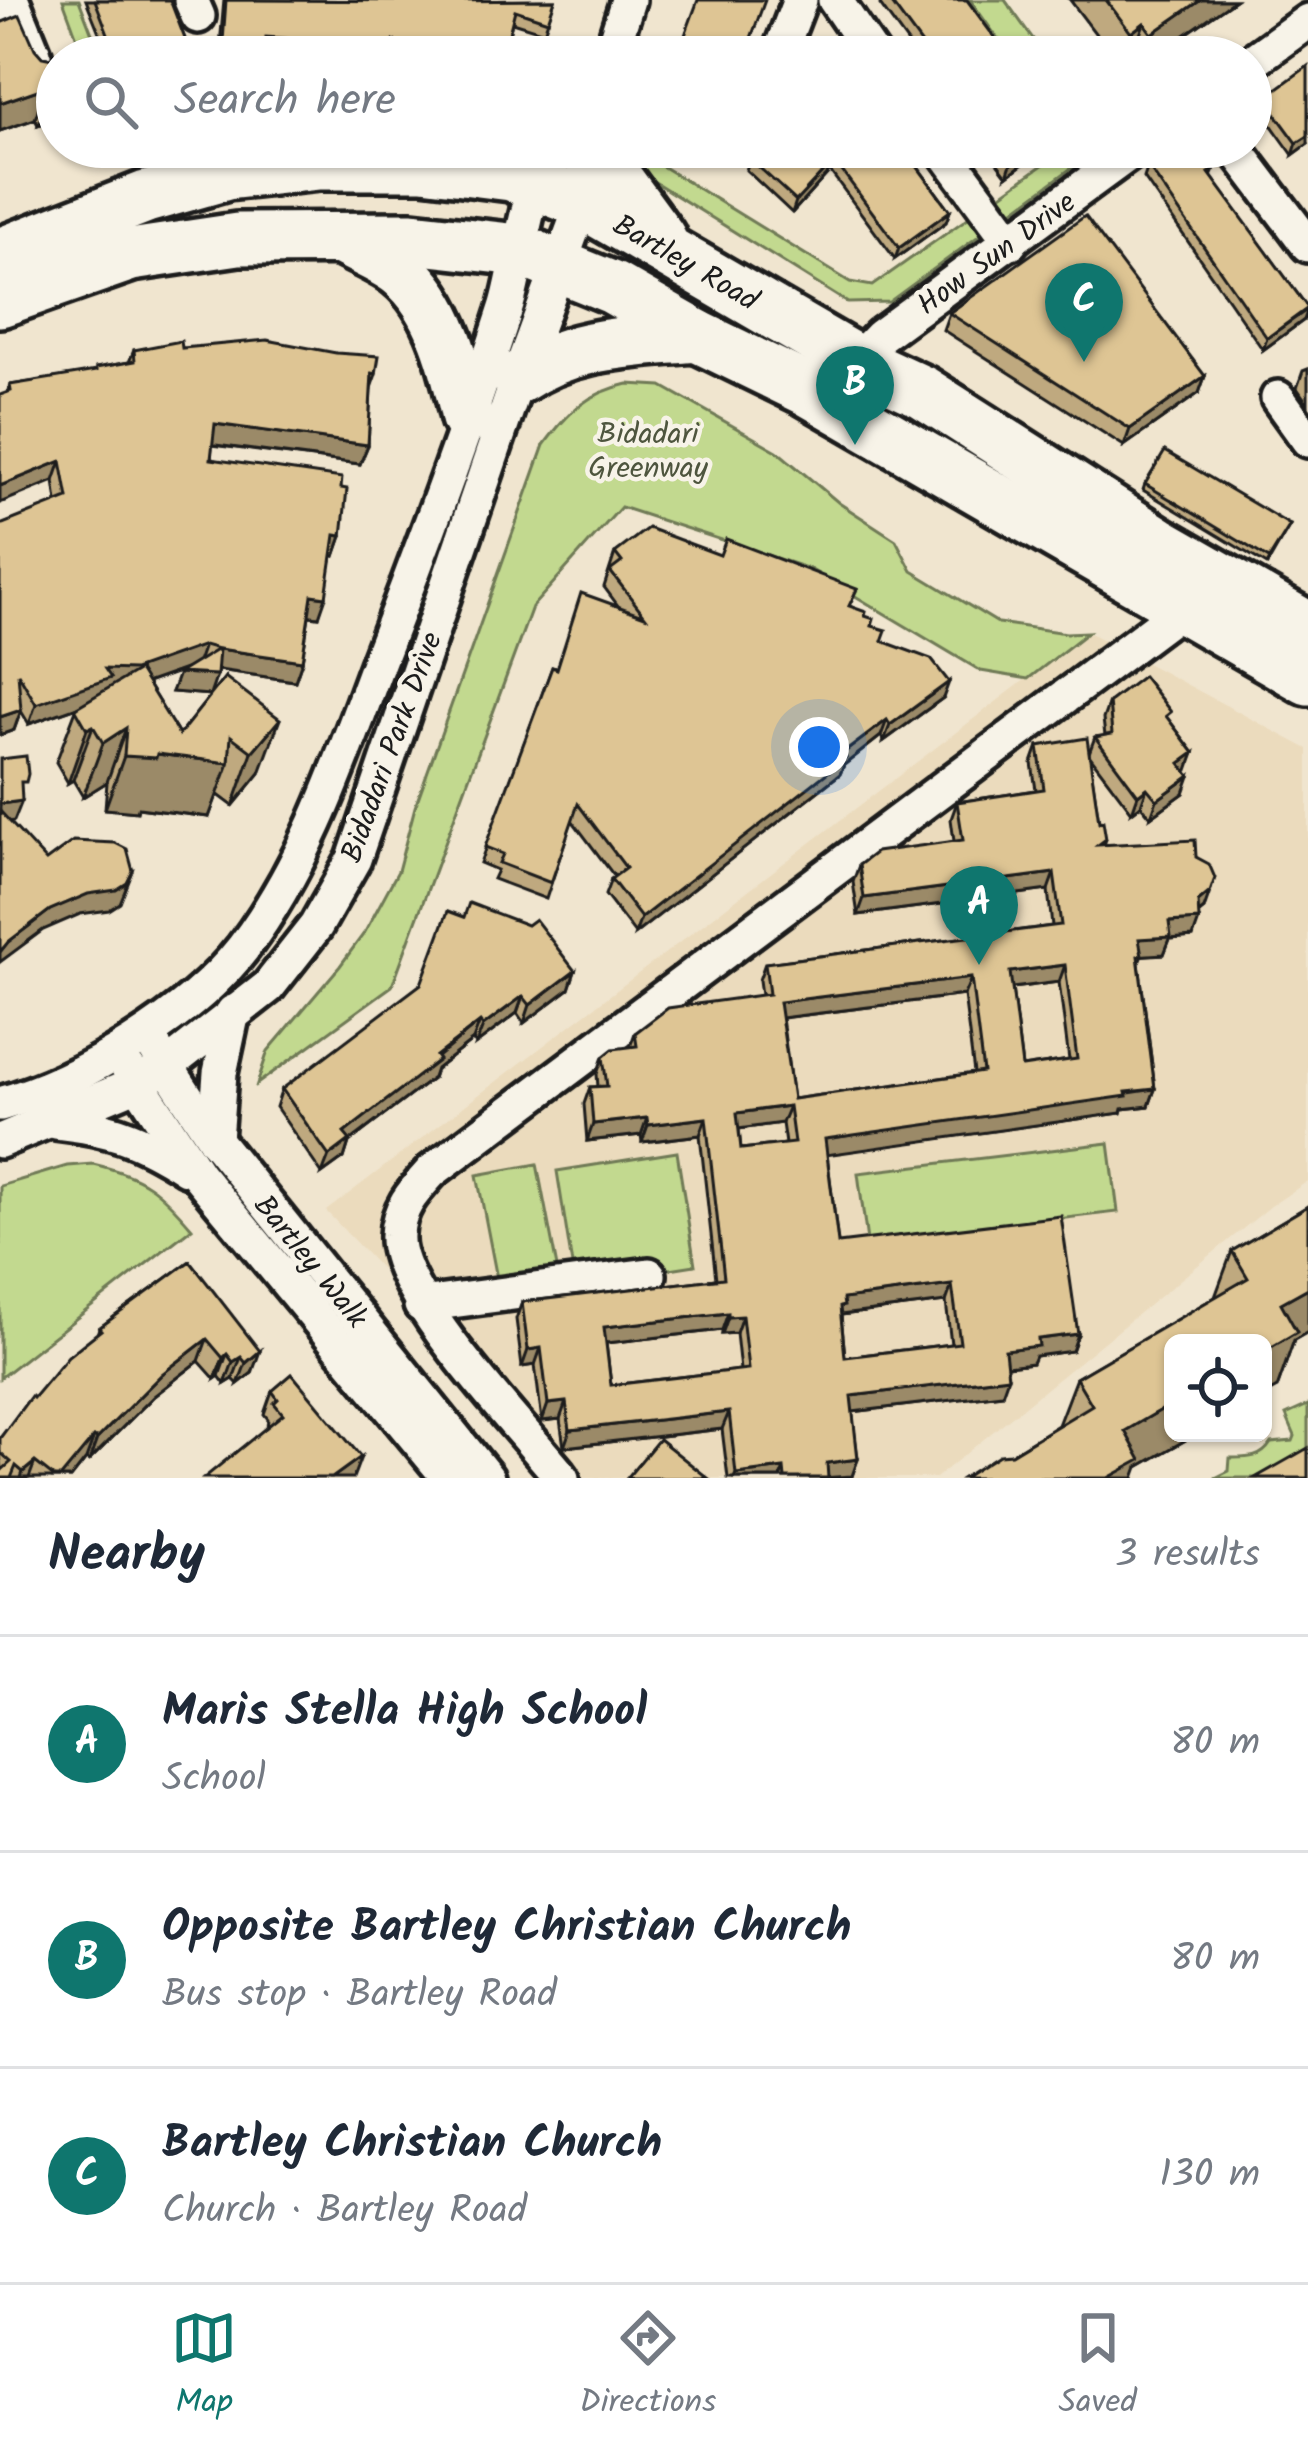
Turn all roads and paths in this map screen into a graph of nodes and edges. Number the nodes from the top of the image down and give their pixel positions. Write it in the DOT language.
graph roads {
  1 [pos="12,0"];
  2 [pos="628,0"];
  3 [pos="800,0"];
  4 [pos="835,0"];
  5 [pos="1308,21"];
  6 [pos="617,36"];
  7 [pos="786,36"];
  8 [pos="860,36"];
  9 [pos="1272,47"];
  10 [pos="36,58"];
  11 [pos="282,168"];
  12 [pos="455,168"];
  13 [pos="587,168"];
  14 [pos="611,168"];
  15 [pos="956,168"];
  16 [pos="1110,168"];
  17 [pos="1250,168"];
  18 [pos="542,178"];
  19 [pos="336,236"];
  20 [pos="1011,242"];
  21 [pos="1308,244"];
  22 [pos="671,253"];
  23 [pos="0,254"];
  24 [pos="539,257"];
  25 [pos="0,301"];
  26 [pos="697,337"];
  27 [pos="856,361"];
  28 [pos="518,378"];
  29 [pos="1278,398"];
  30 [pos="467,418"];
  31 [pos="1308,440"];
  32 [pos="1182,609"];
  33 [pos="1308,628"];
  34 [pos="1308,680"];
  35 [pos="241,950"];
  36 [pos="268,987"];
  37 [pos="233,1012"];
  38 [pos="131,1043"];
  39 [pos="153,1074"];
  40 [pos="0,1104"];
  41 [pos="53,1122"];
  42 [pos="215,1140"];
  43 [pos="0,1141"];
  44 [pos="198,1175"];
  45 [pos="649,1275"];
  46 [pos="421,1305"];
  47 [pos="449,1478"];
  48 [pos="487,1478"];
  49 [pos="562,1478"];
  1 -- 10 [label="street"];
  2 -- 6 [label="street"];
  3 -- 7 [label="street"];
  4 -- 8 [label="street"];
  5 -- 9 [label="street"];
  11 -- 23 [label="highway, Bartley Road"];
  12 -- 18 [label="highway, Bartley Road"];
  13 -- 18 [label="street"];
  14 -- 22 [label="highway"];
  15 -- 20 [label="street"];
  16 -- 20 [label="street, How Sun Drive"];
  17 -- 21 [label="street"];
  18 -- 22 [label="highway, Bartley Road"];
  18 -- 24 [label="street"];
  18 -- 24 [label="street"];
  19 -- 24 [label="highway, Bartley Road"];
  19 -- 25 [label="highway, Bartley Road"];
  19 -- 30 [label="highway"];
  20 -- 27 [label="street, How Sun Drive"];
  22 -- 27 [label="highway, Bartley Road"];
  24 -- 26 [label="highway, Bartley Road"];
  24 -- 28 [label="street, Bidadari Park Drive"];
  24 -- 30 [label="street, Bidadari Park Drive"];
  26 -- 28 [label="highway"];
  26 -- 32 [label="highway, Bartley Road"];
  27 -- 33 [label="highway, Bartley Road"];
  28 -- 36 [label="street, Bidadari Park Drive"];
  29 -- 31 [label="street"];
  30 -- 35 [label="street, Bidadari Park Drive"];
  32 -- 34 [label="highway, Bartley Road"];
  32 -- 46 [label="street"];
  35 -- 36 [label="street"];
  35 -- 38 [label="street, Bidadari Park Drive"];
  36 -- 37 [label="street, Bidadari Park Drive"];
  37 -- 39 [label="street, Bidadari Park Drive"];
  37 -- 42 [label="street"];
  38 -- 39 [label="street, Bartley Walk"];
  38 -- 40 [label="street, Bidadari Park Drive"];
  39 -- 41 [label="street, Bidadari Park Drive"];
  39 -- 42 [label="street, Bartley Walk"];
  39 -- 44 [label="street, Bartley Walk"];
  41 -- 43 [label="street, Bidadari Park Drive"];
  41 -- 44 [label="street"];
  42 -- 48 [label="street, Bartley Walk"];
  44 -- 47 [label="street, Bartley Walk"];
  45 -- 46 [label="street"];
  46 -- 49 [label="street"];
}
